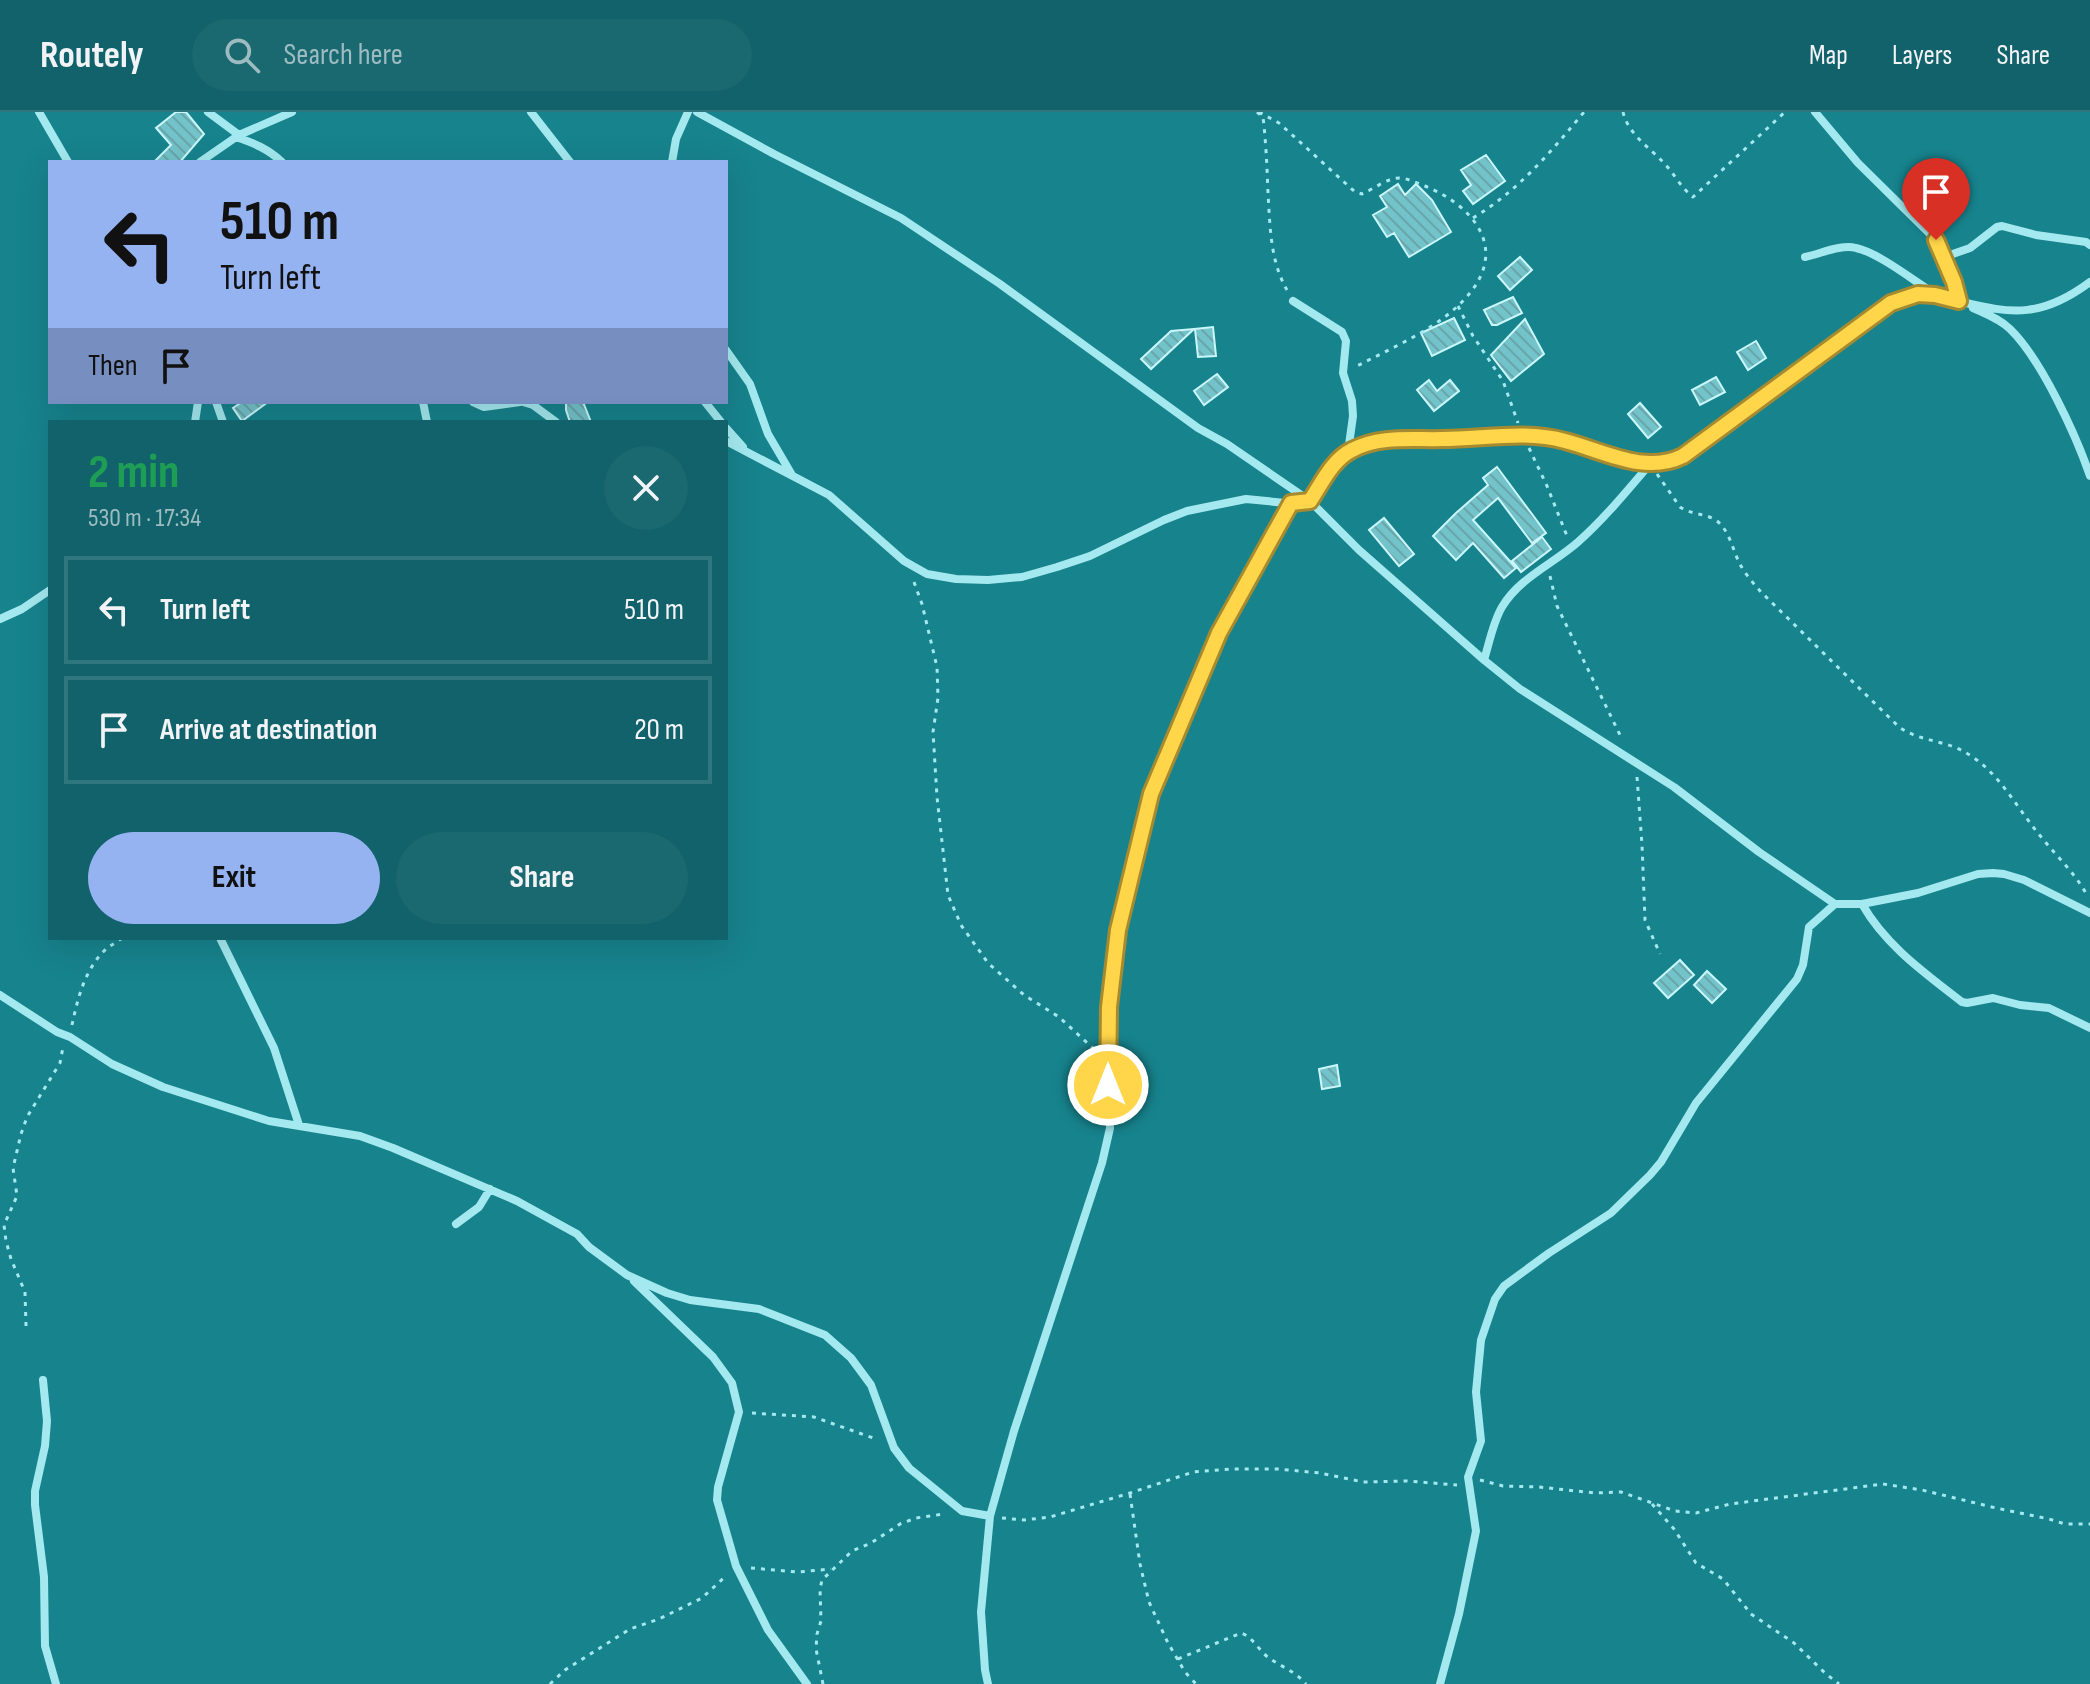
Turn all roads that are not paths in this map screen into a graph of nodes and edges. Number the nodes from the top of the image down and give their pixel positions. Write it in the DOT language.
graph roads {
  1 [pos="39,112"];
  2 [pos="208,112"];
  3 [pos="292,112"];
  4 [pos="531,112"];
  5 [pos="688,112"];
  6 [pos="697,112"];
  7 [pos="1815,112"];
  8 [pos="237,136"];
  9 [pos="67,160"];
  10 [pos="203,160"];
  11 [pos="280,160"];
  12 [pos="568,160"];
  13 [pos="672,160"];
  14 [pos="2090,245"];
  15 [pos="1805,257"];
  16 [pos="1944,257"];
  17 [pos="2090,282"];
  18 [pos="1935,295"];
  19 [pos="1293,301"];
  20 [pos="1959,301"];
  21 [pos="728,353"];
  22 [pos="477,404"];
  23 [pos="506,404"];
  24 [pos="529,404"];
  25 [pos="707,404"];
  26 [pos="553,420"];
  27 [pos="719,420"];
  28 [pos="728,430"];
  29 [pos="728,442"];
  30 [pos="1348,452"];
  31 [pos="748,454"];
  32 [pos="1650,464"];
  33 [pos="792,476"];
  34 [pos="2090,476"];
  35 [pos="1291,503"];
  36 [pos="1313,505"];
  37 [pos="48,591"];
  38 [pos="0,619"];
  39 [pos="1484,660"];
  40 [pos="1835,904"];
  41 [pos="1862,904"];
  42 [pos="2090,913"];
  43 [pos="221,940"];
  44 [pos="0,995"];
  45 [pos="2090,1028"];
  46 [pos="299,1125"];
  47 [pos="490,1189"];
  48 [pos="456,1224"];
  49 [pos="627,1275"];
  50 [pos="43,1380"];
  51 [pos="990,1516"];
  52 [pos="56,1684"];
  53 [pos="807,1684"];
  54 [pos="988,1684"];
  55 [pos="1440,1684"];
  1 -- 9 [label="street"];
  2 -- 8 [label="street"];
  3 -- 8 [label="street"];
  4 -- 12 [label="street"];
  5 -- 13 [label="street"];
  6 -- 36 [label="street"];
  7 -- 16 [label="street"];
  8 -- 10 [label="street"];
  8 -- 11 [label="street"];
  14 -- 16 [label="street"];
  15 -- 18 [label="street"];
  16 -- 20 [label="street"];
  17 -- 20 [label="street"];
  18 -- 20 [label="street"];
  18 -- 32 [label="street"];
  19 -- 30 [label="street"];
  20 -- 34 [label="street"];
  21 -- 33 [label="street"];
  22 -- 23 [label="street"];
  24 -- 26 [label="street"];
  25 -- 27 [label="street"];
  28 -- 31 [label="street"];
  29 -- 31 [label="street"];
  30 -- 32 [label="street"];
  30 -- 36 [label="street"];
  31 -- 33 [label="street"];
  32 -- 39 [label="street"];
  33 -- 35 [label="street"];
  35 -- 36 [label="street"];
  35 -- 51 [label="street"];
  36 -- 39 [label="street"];
  37 -- 38 [label="street"];
  39 -- 40 [label="street"];
  40 -- 41 [label="street"];
  40 -- 55 [label="street"];
  41 -- 42 [label="street"];
  41 -- 45 [label="street"];
  43 -- 46 [label="street"];
  44 -- 46 [label="street"];
  46 -- 47 [label="street"];
  47 -- 48 [label="street"];
  47 -- 49 [label="street"];
  49 -- 51 [label="street"];
  49 -- 53 [label="street"];
  50 -- 52 [label="street"];
  51 -- 54 [label="street"];
}
